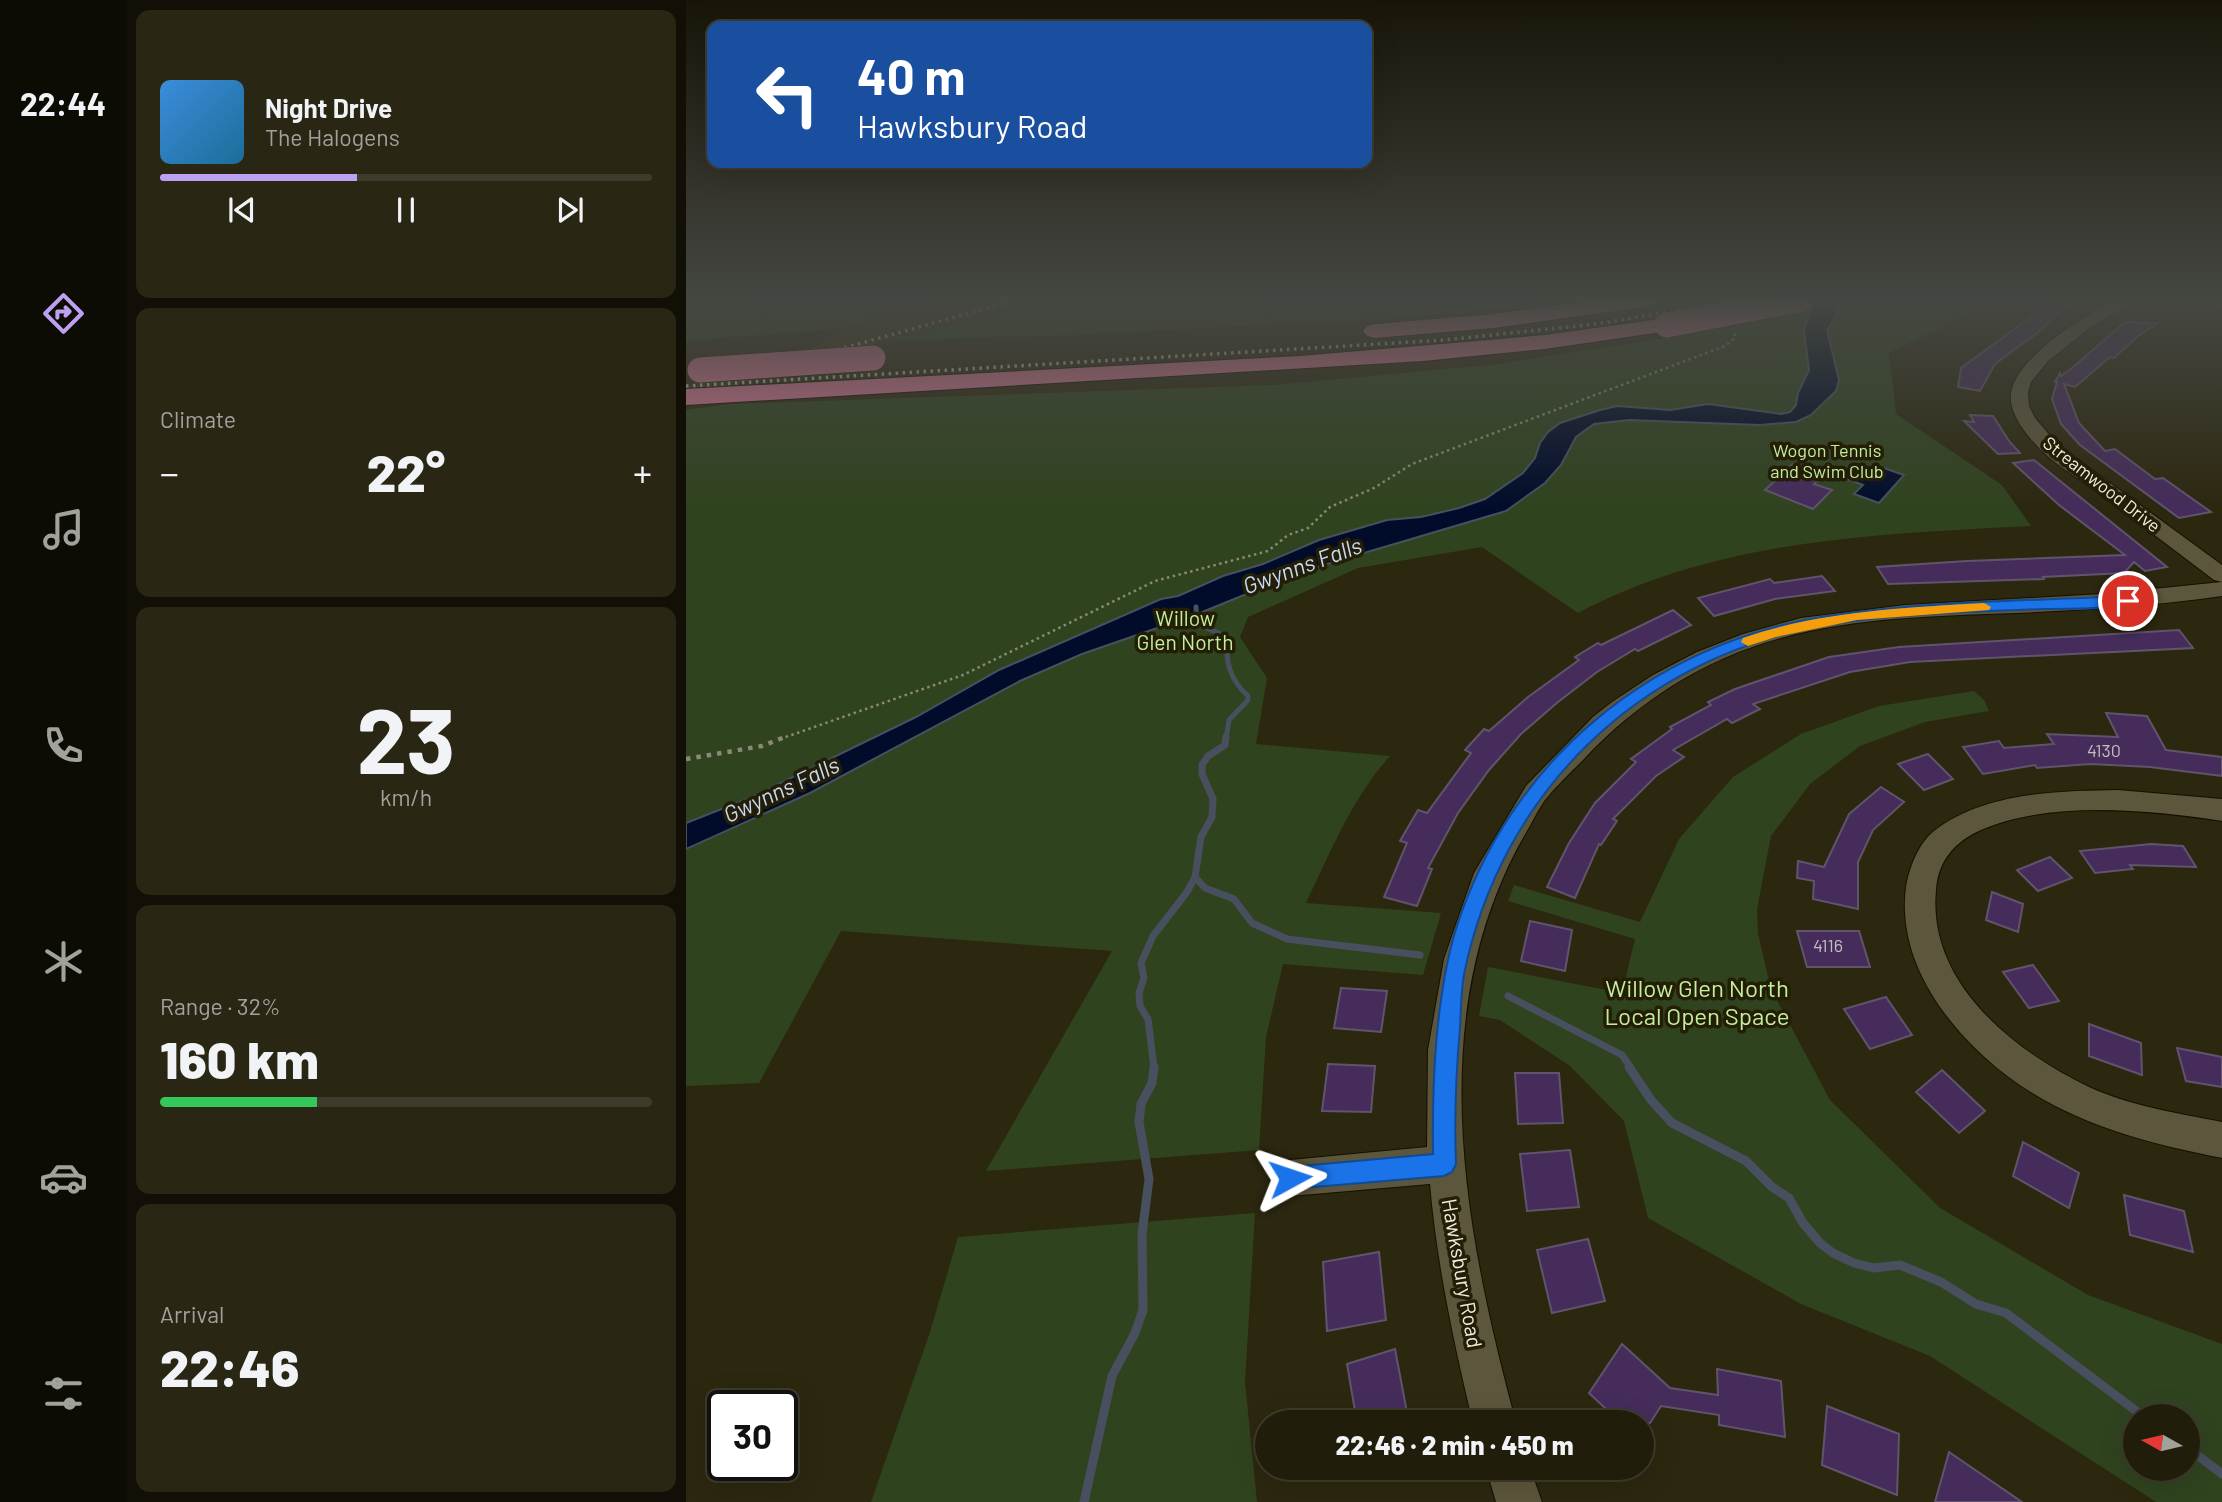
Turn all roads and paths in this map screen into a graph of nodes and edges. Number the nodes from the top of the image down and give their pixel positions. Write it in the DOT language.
graph roads {
  1 [pos="719,369"];
  2 [pos="1172,369"];
  3 [pos="1664,369"];
  4 [pos="2031,369"];
  5 [pos="693,371"];
  6 [pos="686,397"];
  7 [pos="2222,575"];
  8 [pos="2222,589"];
  9 [pos="686,759"];
  10 [pos="2222,810"];
  11 [pos="2222,1140"];
  12 [pos="1444,1164"];
  13 [pos="1290,1178"];
  14 [pos="1492,1410"];
  15 [pos="1512,1480"];
  16 [pos="1519,1502"];
  1 -- 5 [label="highway, bridge"];
  2 -- 6 [label="highway, bridge"];
  3 -- 9 [label="path"];
  4 -- 7 [label="street, Streamwood Drive"];
  8 -- 12 [label="street, Hawksbury Road"];
  10 -- 11 [label="street"];
  12 -- 13 [label="street"];
  12 -- 14 [label="street, Hawksbury Road"];
  15 -- 16 [label="street"];
}
